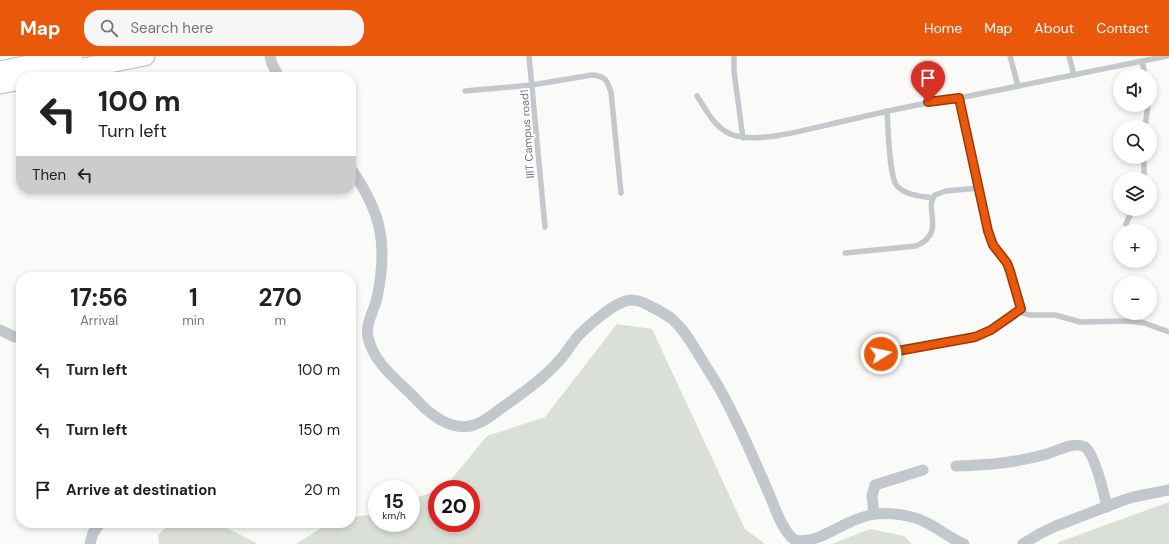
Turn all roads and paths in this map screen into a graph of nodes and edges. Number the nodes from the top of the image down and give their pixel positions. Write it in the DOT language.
graph roads {
  1 [pos="144,56"];
  2 [pos="270,56"];
  3 [pos="529,56"];
  4 [pos="734,56"];
  5 [pos="1010,56"];
  6 [pos="1069,56"];
  7 [pos="1167,56"];
  8 [pos="66,57"];
  9 [pos="1142,61"];
  10 [pos="1144,68"];
  11 [pos="0,71"];
  12 [pos="63,72"];
  13 [pos="276,72"];
  14 [pos="1074,75"];
  15 [pos="16,81"];
  16 [pos="0,84"];
  17 [pos="532,84"];
  18 [pos="1018,86"];
  19 [pos="465,92"];
  20 [pos="697,96"];
  21 [pos="959,98"];
  22 [pos="886,111"];
  23 [pos="743,138"];
  24 [pos="356,176"];
  25 [pos="979,188"];
  26 [pos="621,193"];
  27 [pos="932,198"];
  28 [pos="1130,216"];
  29 [pos="1126,224"];
  30 [pos="545,227"];
  31 [pos="846,253"];
  32 [pos="1021,309"];
  33 [pos="0,330"];
  34 [pos="1169,332"];
  35 [pos="16,338"];
  36 [pos="881,354"];
  37 [pos="956,466"];
  38 [pos="923,470"];
  39 [pos="1169,490"];
  40 [pos="1107,507"];
  41 [pos="874,514"];
  42 [pos="96,528"];
  43 [pos="90,544"];
  44 [pos="964,544"];
  45 [pos="1023,544"];
  1 -- 12 [label="highway"];
  2 -- 13 [label="street"];
  3 -- 17 [label="lane"];
  4 -- 23 [label="lane"];
  5 -- 18 [label="lane"];
  6 -- 14 [label="lane"];
  7 -- 9 [label="lane"];
  8 -- 11 [label="highway"];
  9 -- 10 [label="lane"];
  9 -- 14 [label="lane"];
  14 -- 18 [label="lane"];
  15 -- 16 [label="highway"];
  17 -- 19 [label="lane"];
  17 -- 26 [label="lane, IIIT Campus road1"];
  17 -- 30 [label="lane, IIIT Campus road1"];
  18 -- 21 [label="lane"];
  20 -- 23 [label="lane"];
  21 -- 22 [label="lane"];
  21 -- 25 [label="lane"];
  22 -- 23 [label="lane"];
  22 -- 27 [label="lane"];
  24 -- 41 [label="street"];
  25 -- 27 [label="lane"];
  25 -- 32 [label="lane"];
  27 -- 31 [label="lane"];
  28 -- 29 [label="lane"];
  32 -- 34 [label="lane"];
  32 -- 36 [label="lane"];
  33 -- 35 [label="street"];
  37 -- 40 [label="street"];
  38 -- 41 [label="street"];
  39 -- 40 [label="street"];
  40 -- 45 [label="street"];
  41 -- 44 [label="street"];
  42 -- 43 [label="street"];
}
